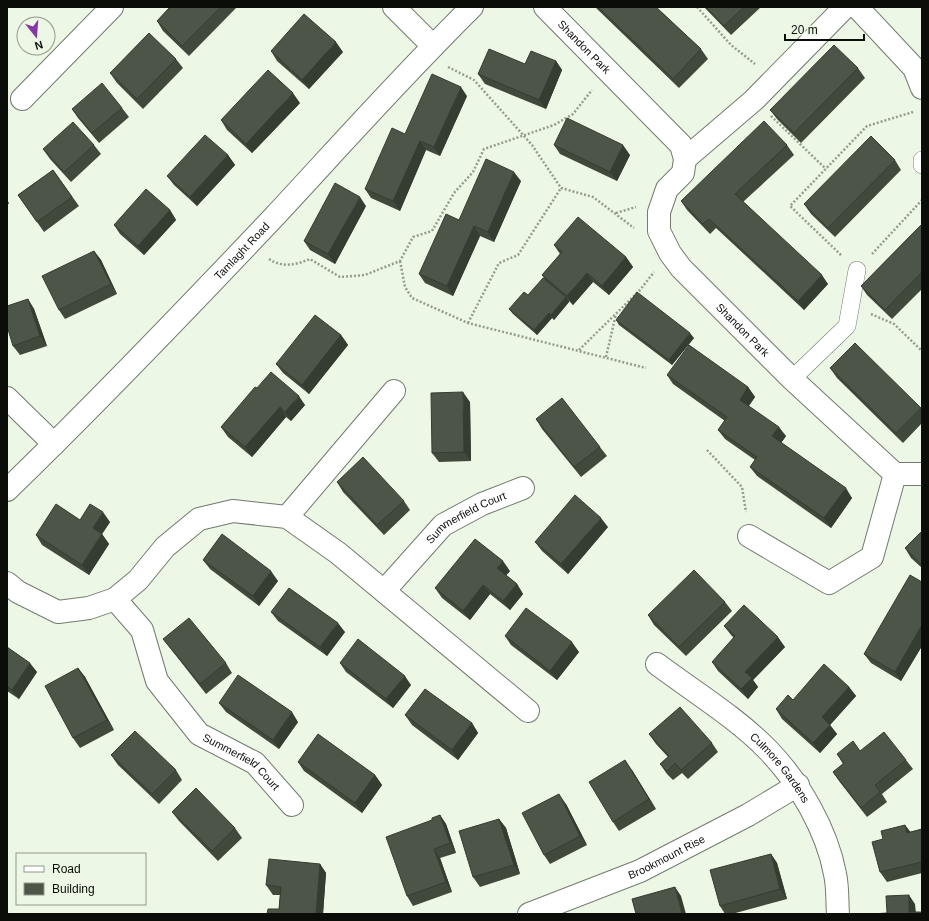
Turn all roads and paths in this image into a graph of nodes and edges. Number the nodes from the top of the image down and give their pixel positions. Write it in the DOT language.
graph roads {
  1 [pos="112,7"];
  2 [pos="394,7"];
  3 [pos="472,7"];
  4 [pos="545,7"];
  5 [pos="697,7"];
  6 [pos="845,7"];
  7 [pos="857,7"];
  8 [pos="432,46"];
  9 [pos="607,69"];
  10 [pos="775,80"];
  11 [pos="922,88"];
  12 [pos="22,99"];
  13 [pos="754,100"];
  14 [pos="915,111"];
  15 [pos="524,136"];
  16 [pos="685,160"];
  17 [pos="922,160"];
  18 [pos="922,165"];
  19 [pos="826,169"];
  20 [pos="561,188"];
  21 [pos="922,200"];
  22 [pos="659,231"];
  23 [pos="247,245"];
  24 [pos="670,253"];
  25 [pos="400,261"];
  26 [pos="857,270"];
  27 [pos="851,305"];
  28 [pos="616,314"];
  29 [pos="468,323"];
  30 [pos="578,351"];
  31 [pos="922,351"];
  32 [pos="606,357"];
  33 [pos="646,368"];
  34 [pos="792,379"];
  35 [pos="394,392"];
  36 [pos="7,398"];
  37 [pos="54,444"];
  38 [pos="707,450"];
  39 [pos="895,474"];
  40 [pos="922,474"];
  41 [pos="522,488"];
  42 [pos="7,490"];
  43 [pos="287,517"];
  44 [pos="750,536"];
  45 [pos="7,583"];
  46 [pos="384,591"];
  47 [pos="115,599"];
  48 [pos="657,664"];
  49 [pos="528,711"];
  50 [pos="798,785"];
  51 [pos="292,805"];
  52 [pos="529,914"];
  53 [pos="838,914"];
  1 -- 12 [label="street"];
  2 -- 8 [label="street"];
  3 -- 8 [label="street, Tamlaght Road"];
  4 -- 9 [label="street, Shandon Park"];
  5 -- 10 [label="path"];
  6 -- 10 [label="street, Shandon Park"];
  7 -- 11 [label="street"];
  8 -- 15 [label="path"];
  8 -- 23 [label="street, Tamlaght Road"];
  9 -- 15 [label="path"];
  9 -- 16 [label="street, Shandon Park"];
  10 -- 13 [label="street, Shandon Park"];
  13 -- 16 [label="street, Shandon Park"];
  13 -- 19 [label="path"];
  14 -- 19 [label="path"];
  15 -- 20 [label="path"];
  15 -- 25 [label="path"];
  16 -- 22 [label="street, Shandon Park"];
  17 -- 18 [label="street"];
  19 -- 26 [label="path"];
  20 -- 22 [label="path"];
  20 -- 29 [label="path"];
  21 -- 26 [label="path"];
  22 -- 24 [label="street, Shandon Park"];
  23 -- 25 [label="path"];
  23 -- 37 [label="street, Tamlaght Road"];
  24 -- 28 [label="path"];
  24 -- 34 [label="street, Shandon Park"];
  25 -- 29 [label="path"];
  26 -- 27 [label="street"];
  27 -- 31 [label="path"];
  27 -- 34 [label="street"];
  28 -- 30 [label="path"];
  28 -- 32 [label="path"];
  29 -- 30 [label="path"];
  30 -- 32 [label="path"];
  32 -- 33 [label="path"];
  34 -- 39 [label="street, Shandon Park"];
  35 -- 43 [label="street"];
  36 -- 37 [label="street"];
  37 -- 42 [label="street, Tamlaght Road"];
  38 -- 44 [label="path"];
  39 -- 40 [label="street"];
  39 -- 44 [label="street"];
  41 -- 46 [label="street, Summerfield Court"];
  43 -- 46 [label="street"];
  43 -- 47 [label="street"];
  45 -- 47 [label="street"];
  46 -- 49 [label="street"];
  47 -- 51 [label="street, Summerfield Court"];
  48 -- 50 [label="street, Culmore Gardens"];
  50 -- 52 [label="street, Brookmount Rise"];
  50 -- 53 [label="street, Culmore Gardens"];
}
